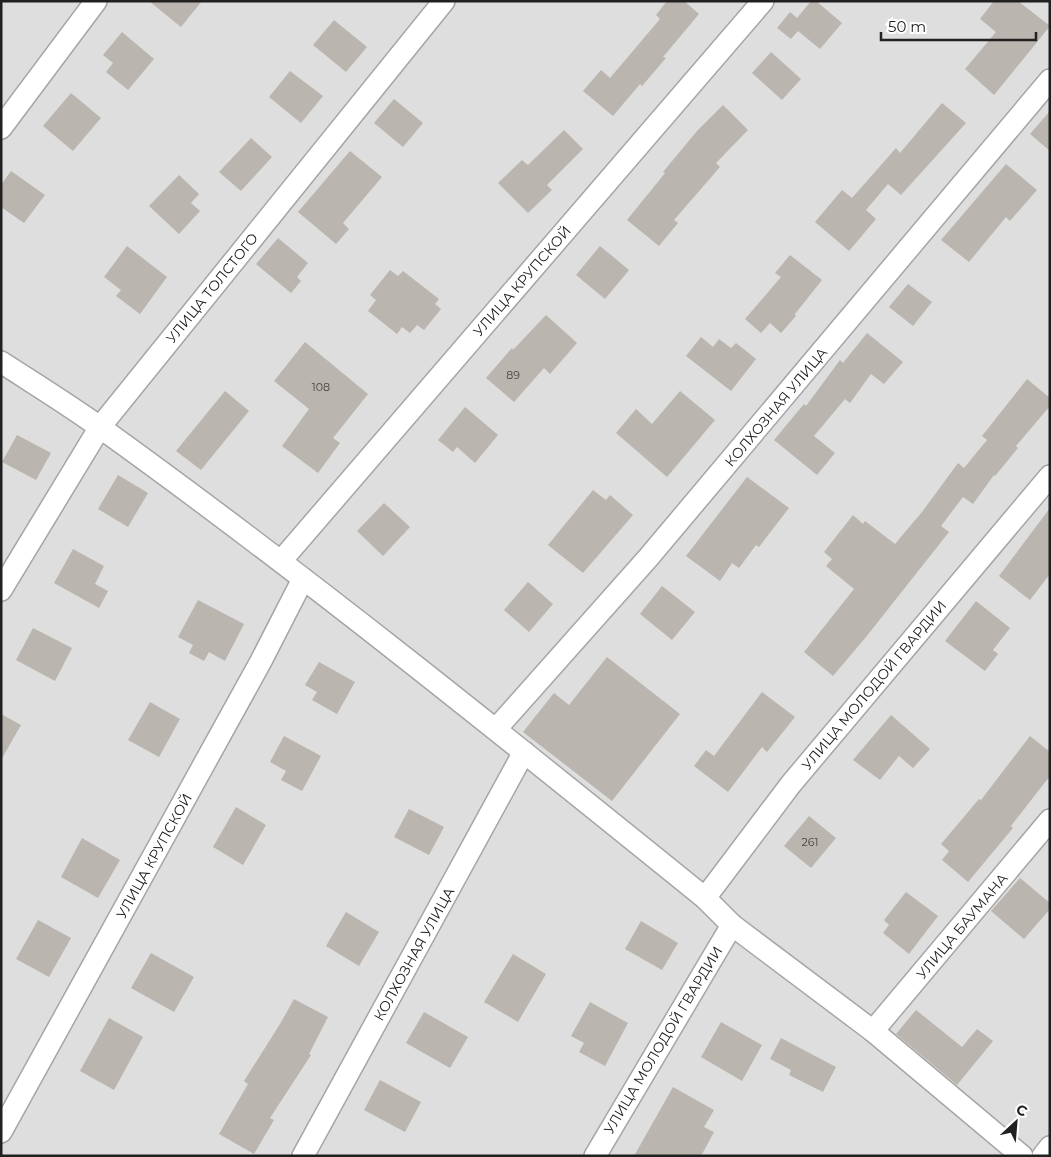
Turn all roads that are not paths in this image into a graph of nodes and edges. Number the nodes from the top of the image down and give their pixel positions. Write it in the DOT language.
graph roads {
  1 [pos="96,1"];
  2 [pos="444,1"];
  3 [pos="763,1"];
  4 [pos="1050,80"];
  5 [pos="1,128"];
  6 [pos="1,362"];
  7 [pos="100,427"];
  8 [pos="1050,476"];
  9 [pos="281,561"];
  10 [pos="303,579"];
  11 [pos="1,590"];
  12 [pos="496,728"];
  13 [pos="524,752"];
  14 [pos="1050,820"];
  15 [pos="705,898"];
  16 [pos="732,924"];
  17 [pos="874,1032"];
  18 [pos="1,1132"];
  19 [pos="1050,1147"];
  20 [pos="303,1156"];
  21 [pos="595,1156"];
  22 [pos="1022,1156"];
  23 [pos="1042,1156"];
  1 -- 5 [label="street"];
  2 -- 7 [label="street, УЛИЦА ТОЛСТОГО"];
  3 -- 9 [label="street, УЛИЦА КРУПСКОЙ"];
  4 -- 12 [label="street, КОЛХОЗНАЯ УЛИЦА"];
  6 -- 7 [label="street"];
  7 -- 9 [label="street"];
  7 -- 11 [label="street, УЛИЦА ТОЛСТОГО"];
  8 -- 15 [label="street, УЛИЦА МОЛОДОЙ ГВАРДИИ"];
  9 -- 10 [label="street"];
  10 -- 12 [label="street"];
  10 -- 18 [label="street, УЛИЦА КРУПСКОЙ"];
  12 -- 13 [label="street"];
  13 -- 15 [label="street"];
  13 -- 20 [label="street, КОЛХОЗНАЯ УЛИЦА"];
  14 -- 17 [label="street, УЛИЦА БАУМАНА"];
  15 -- 16 [label="street"];
  16 -- 17 [label="street"];
  16 -- 21 [label="street, УЛИЦА МОЛОДОЙ ГВАРДИИ"];
  17 -- 22 [label="street"];
  19 -- 23 [label="street"];
}
